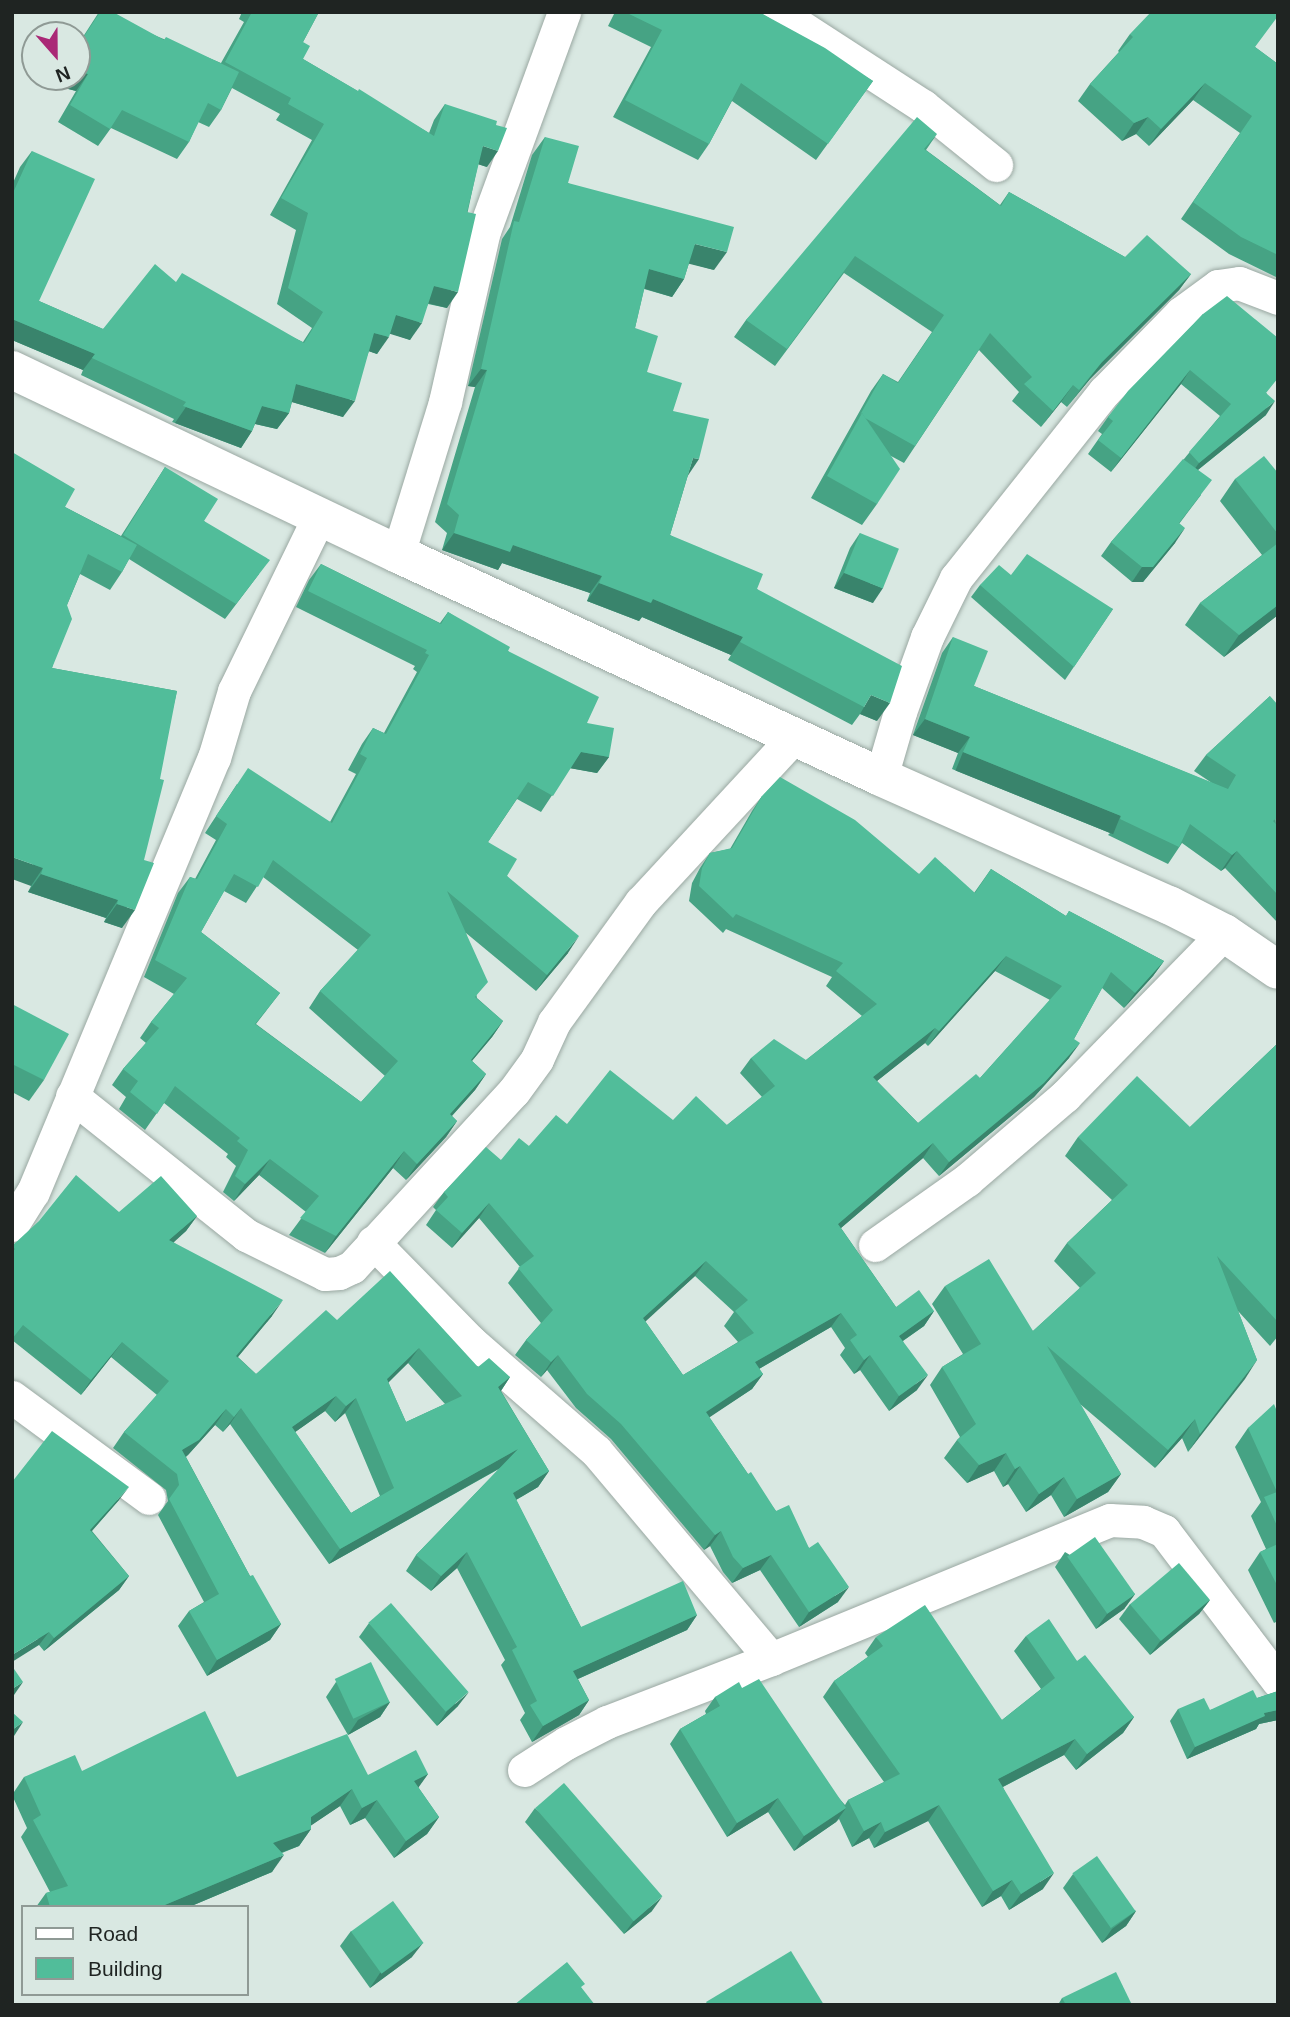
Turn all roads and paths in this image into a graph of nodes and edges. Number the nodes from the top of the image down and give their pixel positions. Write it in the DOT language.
graph roads {
  1 [pos="564,12"];
  2 [pos="778,12"];
  3 [pos="996,165"];
  4 [pos="1278,298"];
  5 [pos="12,370"];
  6 [pos="320,515"];
  7 [pos="398,554"];
  8 [pos="793,737"];
  9 [pos="881,777"];
  10 [pos="1224,933"];
  11 [pos="1278,970"];
  12 [pos="72,1096"];
  13 [pos="12,1225"];
  14 [pos="373,1242"];
  15 [pos="875,1245"];
  16 [pos="12,1397"];
  17 [pos="149,1498"];
  18 [pos="771,1659"];
  19 [pos="1278,1681"];
  20 [pos="524,1770"];
  1 -- 7 [label="street"];
  2 -- 3 [label="street"];
  4 -- 9 [label="street"];
  5 -- 6 [label="street"];
  6 -- 7 [label="street"];
  6 -- 12 [label="street"];
  7 -- 8 [label="street"];
  8 -- 9 [label="street"];
  8 -- 14 [label="street"];
  9 -- 10 [label="street"];
  10 -- 11 [label="street"];
  10 -- 15 [label="street"];
  12 -- 13 [label="street"];
  12 -- 14 [label="street"];
  14 -- 18 [label="street"];
  16 -- 17 [label="street"];
  18 -- 19 [label="street"];
  18 -- 20 [label="street"];
}
